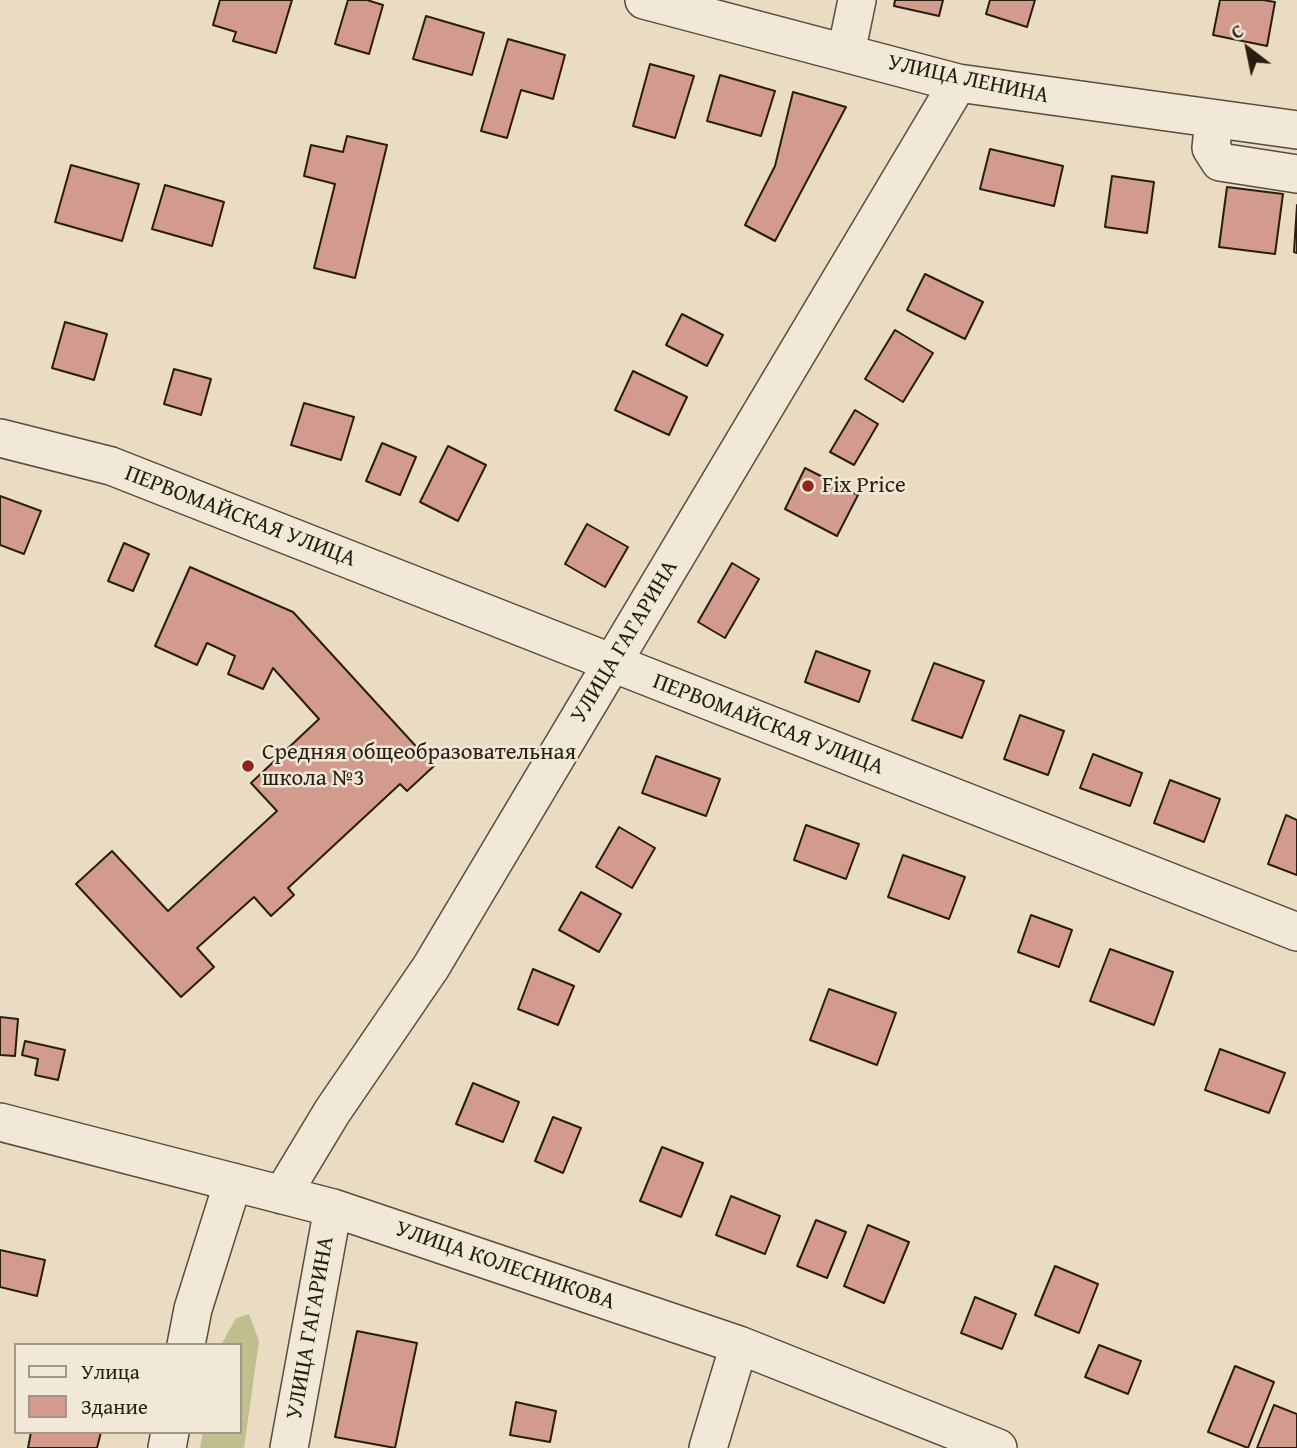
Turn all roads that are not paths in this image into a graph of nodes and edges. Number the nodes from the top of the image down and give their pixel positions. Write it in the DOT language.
graph roads {
  1 [pos="644,0"];
  2 [pos="857,0"];
  3 [pos="846,53"];
  4 [pos="958,83"];
  5 [pos="1214,119"];
  6 [pos="1297,130"];
  7 [pos="1297,174"];
  8 [pos="0,438"];
  9 [pos="612,664"];
  10 [pos="1297,932"];
  11 [pos="0,1122"];
  12 [pos="233,1182"];
  13 [pos="282,1195"];
  14 [pos="333,1208"];
  15 [pos="186,1343"];
  16 [pos="739,1345"];
  17 [pos="289,1448"];
  18 [pos="708,1448"];
  19 [pos="998,1448"];
  1 -- 3 [label="street, УЛИЦА ЛЕНИНА"];
  2 -- 3 [label="street"];
  3 -- 4 [label="street, УЛИЦА ЛЕНИНА"];
  4 -- 5 [label="street, УЛИЦА ЛЕНИНА"];
  4 -- 9 [label="street, УЛИЦА ГАГАРИНА"];
  5 -- 6 [label="street, УЛИЦА ЛЕНИНА"];
  5 -- 7 [label="street"];
  8 -- 9 [label="street, ПЕРВОМАЙСКАЯ УЛИЦА"];
  9 -- 10 [label="street, ПЕРВОМАЙСКАЯ УЛИЦА"];
  9 -- 13 [label="street, УЛИЦА ГАГАРИНА"];
  11 -- 12 [label="street, УЛИЦА КОЛЕСНИКОВА"];
  12 -- 13 [label="street, УЛИЦА КОЛЕСНИКОВА"];
  12 -- 15 [label="street"];
  13 -- 14 [label="street, УЛИЦА КОЛЕСНИКОВА"];
  14 -- 16 [label="street, УЛИЦА КОЛЕСНИКОВА"];
  14 -- 17 [label="street, УЛИЦА ГАГАРИНА"];
  16 -- 18 [label="street"];
  16 -- 19 [label="street, УЛИЦА КОЛЕСНИКОВА"];
}
